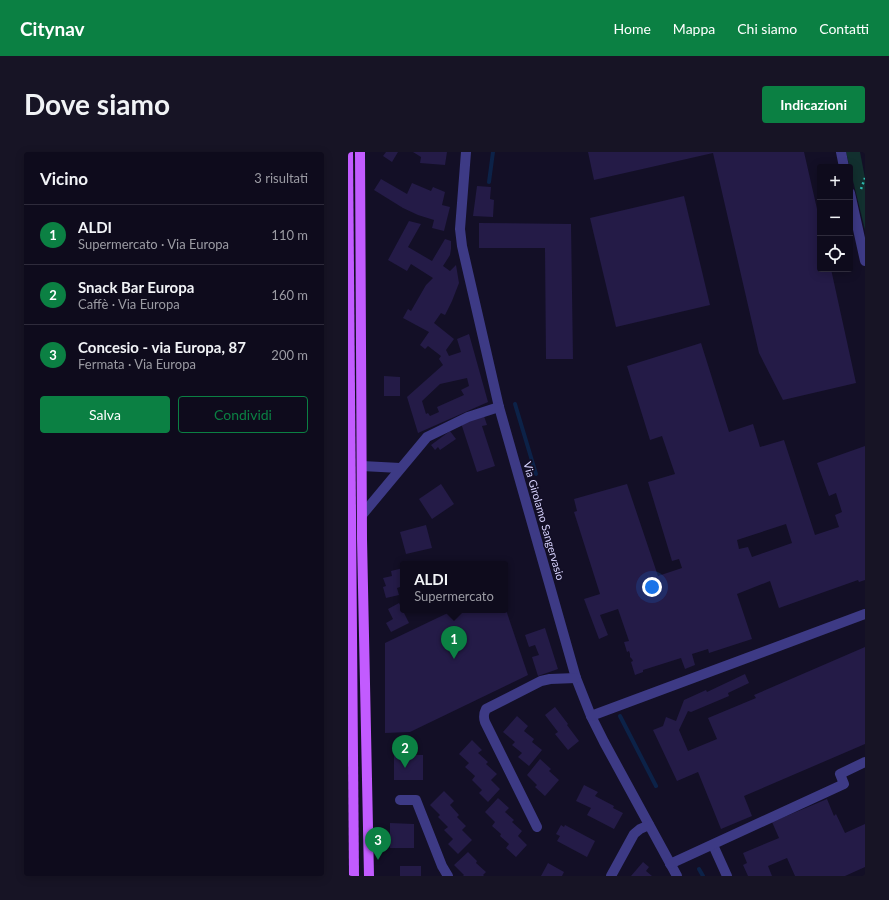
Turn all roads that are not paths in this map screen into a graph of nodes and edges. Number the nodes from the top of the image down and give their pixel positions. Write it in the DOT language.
graph roads {
  1 [pos="348,152"];
  2 [pos="360,152"];
  3 [pos="466,152"];
  4 [pos="841,152"];
  5 [pos="843,164"];
  6 [pos="852,200"];
  7 [pos="865,261"];
  8 [pos="349,303"];
  9 [pos="349,344"];
  10 [pos="499,407"];
  11 [pos="362,466"];
  12 [pos="400,468"];
  13 [pos="362,515"];
  14 [pos="350,566"];
  15 [pos="350,607"];
  16 [pos="865,614"];
  17 [pos="576,678"];
  18 [pos="591,716"];
  19 [pos="865,762"];
  20 [pos="400,800"];
  21 [pos="649,825"];
  22 [pos="537,827"];
  23 [pos="713,845"];
  24 [pos="351,850"];
  25 [pos="670,864"];
  26 [pos="354,876"];
  27 [pos="369,876"];
  28 [pos="448,876"];
  29 [pos="611,876"];
  30 [pos="677,876"];
  31 [pos="727,876"];
  1 -- 8 [label="main road"];
  2 -- 11 [label="main road"];
  3 -- 10 [label="street, Via Girolamo Sangervasio"];
  4 -- 5 [label="street"];
  6 -- 7 [label="street"];
  8 -- 9 [label="main road"];
  9 -- 14 [label="main road"];
  10 -- 12 [label="street"];
  10 -- 17 [label="street, Via Girolamo Sangervasio"];
  11 -- 12 [label="street"];
  11 -- 13 [label="main road"];
  12 -- 13 [label="street"];
  13 -- 27 [label="main road"];
  14 -- 15 [label="main road"];
  15 -- 24 [label="main road"];
  16 -- 18 [label="street"];
  17 -- 18 [label="street, Via Girolamo Sangervasio"];
  17 -- 22 [label="street"];
  18 -- 21 [label="street, Via Girolamo Sangervasio"];
  19 -- 23 [label="street"];
  20 -- 28 [label="street"];
  21 -- 25 [label="street, Via Girolamo Sangervasio"];
  21 -- 29 [label="street"];
  23 -- 25 [label="street"];
  23 -- 31 [label="street"];
  24 -- 26 [label="main road"];
  25 -- 30 [label="street, Via Girolamo Sangervasio"];
}
